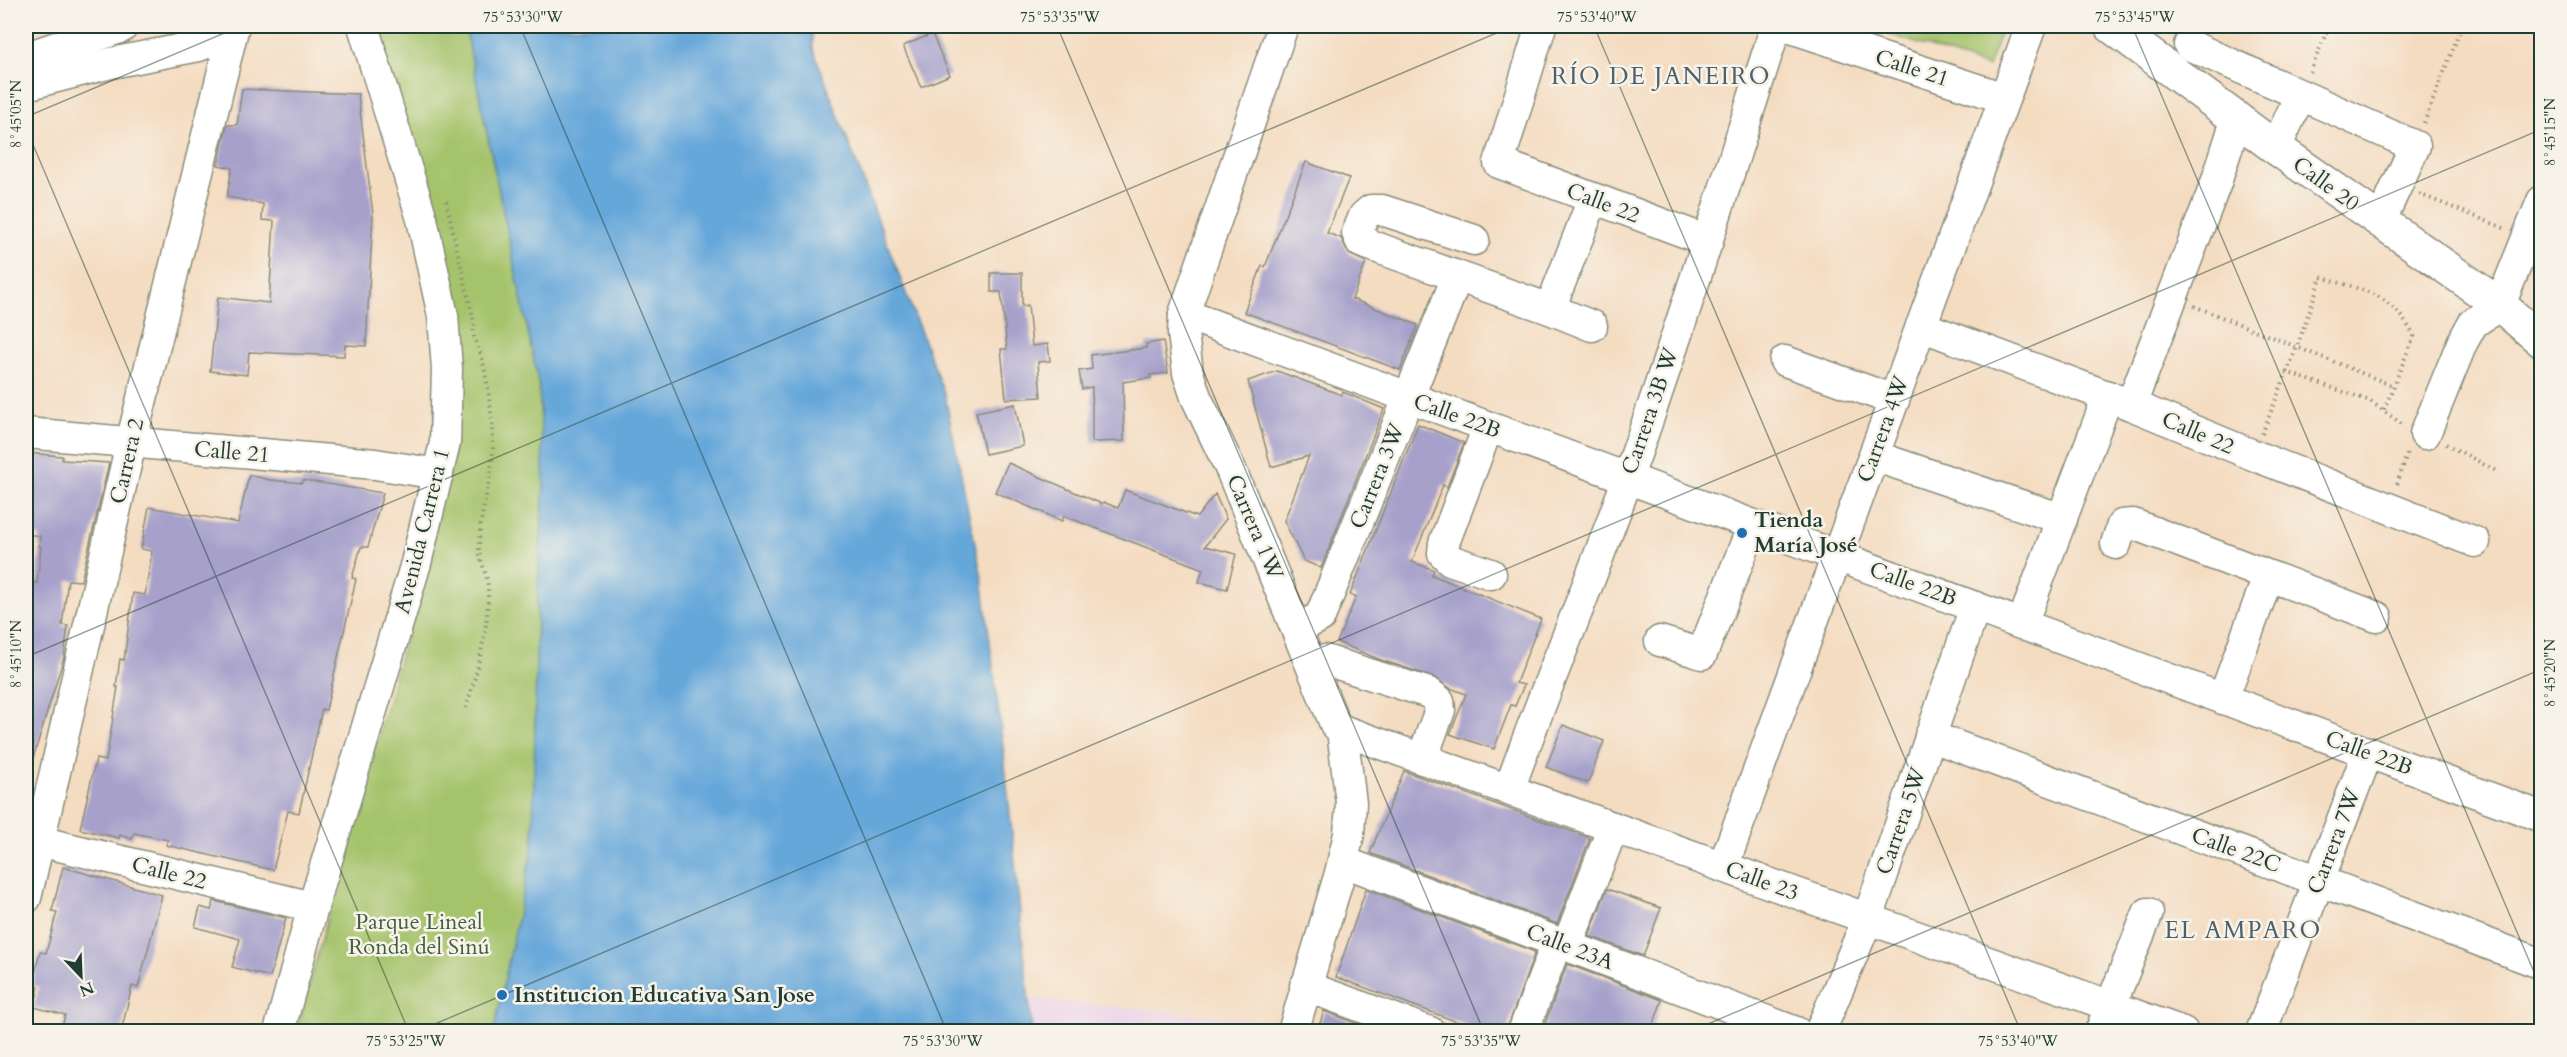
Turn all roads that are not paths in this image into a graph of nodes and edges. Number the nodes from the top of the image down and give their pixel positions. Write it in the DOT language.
graph roads {
  1 [pos="120,26"];
  2 [pos="232,26"];
  3 [pos="363,26"];
  4 [pos="1283,26"];
  5 [pos="1541,26"];
  6 [pos="1776,26"];
  7 [pos="1785,26"];
  8 [pos="2031,26"];
  9 [pos="2112,26"];
  10 [pos="89,38"];
  11 [pos="2189,45"];
  12 [pos="26,46"];
  13 [pos="26,59"];
  14 [pos="26,85"];
  15 [pos="2300,95"];
  16 [pos="2004,98"];
  17 [pos="2237,117"];
  18 [pos="2276,147"];
  19 [pos="1593,199"];
  20 [pos="2541,201"];
  21 [pos="2380,222"];
  22 [pos="1474,240"];
  23 [pos="1708,241"];
  24 [pos="1457,277"];
  25 [pos="2500,305"];
  26 [pos="1550,309"];
  27 [pos="1184,314"];
  28 [pos="1592,326"];
  29 [pos="1921,326"];
  30 [pos="2541,341"];
  31 [pos="1785,361"];
  32 [pos="1409,398"];
  33 [pos="1894,400"];
  34 [pos="2119,400"];
  35 [pos="1488,427"];
  36 [pos="26,433"];
  37 [pos="2420,433"];
  38 [pos="131,443"];
  39 [pos="1874,456"];
  40 [pos="438,474"];
  41 [pos="1627,478"];
  42 [pos="2062,519"];
  43 [pos="1753,525"];
  44 [pos="2475,542"];
  45 [pos="2116,544"];
  46 [pos="1837,556"];
  47 [pos="1491,574"];
  48 [pos="2268,577"];
  49 [pos="1975,607"];
  50 [pos="2377,617"];
  51 [pos="2022,624"];
  52 [pos="1297,629"];
  53 [pos="1660,641"];
  54 [pos="1311,664"];
  55 [pos="2223,699"];
  56 [pos="1341,730"];
  57 [pos="1930,736"];
  58 [pos="2368,752"];
  59 [pos="1422,759"];
  60 [pos="1509,790"];
  61 [pos="2541,817"];
  62 [pos="1613,828"];
  63 [pos="33,840"];
  64 [pos="1344,862"];
  65 [pos="1724,867"];
  66 [pos="2319,881"];
  67 [pos="26,897"];
  68 [pos="313,907"];
  69 [pos="2148,912"];
  70 [pos="1868,918"];
  71 [pos="1562,944"];
  72 [pos="2541,964"];
  73 [pos="1305,986"];
  74 [pos="2105,1018"];
  75 [pos="279,1032"];
  76 [pos="1293,1032"];
  77 [pos="1430,1032"];
  78 [pos="1523,1032"];
  79 [pos="1796,1032"];
  80 [pos="1820,1032"];
  81 [pos="2183,1032"];
  82 [pos="2261,1032"];
  1 -- 10 [label="main road"];
  2 -- 14 [label="street"];
  2 -- 38 [label="street, Carrera 2"];
  3 -- 40 [label="street, Avenida Carrera 1"];
  4 -- 27 [label="street, Carrera 1W"];
  5 -- 19 [label="street, Calle 22"];
  6 -- 23 [label="street, Carrera 3B W"];
  7 -- 16 [label="street, Calle 21"];
  8 -- 16 [label="street, Carrera 4W"];
  9 -- 17 [label="main road, Calle 20"];
  10 -- 12 [label="main road"];
  10 -- 13 [label="main road"];
  11 -- 15 [label="street"];
  15 -- 18 [label="street"];
  15 -- 21 [label="street"];
  16 -- 29 [label="street, Carrera 4W"];
  17 -- 18 [label="main road, Calle 20"];
  17 -- 34 [label="street"];
  18 -- 21 [label="main road, Calle 20"];
  19 -- 23 [label="street, Calle 22"];
  19 -- 26 [label="street"];
  20 -- 25 [label="street"];
  21 -- 25 [label="main road, Calle 20"];
  22 -- 24 [label="street"];
  23 -- 41 [label="street, Carrera 3B W"];
  24 -- 26 [label="street"];
  24 -- 32 [label="street, Carrera 3W"];
  25 -- 30 [label="main road, Calle 20"];
  25 -- 37 [label="street"];
  26 -- 28 [label="street"];
  27 -- 32 [label="street, Calle 22B"];
  27 -- 52 [label="street, Carrera 1W"];
  29 -- 33 [label="street, Carrera 4W"];
  29 -- 34 [label="street, Calle 22"];
  31 -- 33 [label="street"];
  32 -- 35 [label="street, Calle 22B"];
  32 -- 52 [label="street, Carrera 3W"];
  33 -- 39 [label="street, Carrera 4W"];
  34 -- 42 [label="street"];
  34 -- 44 [label="street, Calle 22"];
  35 -- 41 [label="street, Calle 22B"];
  35 -- 47 [label="street"];
  36 -- 38 [label="street, Calle 21"];
  38 -- 40 [label="street, Calle 21"];
  38 -- 63 [label="street, Carrera 2"];
  39 -- 42 [label="street"];
  39 -- 46 [label="street, Carrera 4W"];
  40 -- 68 [label="street, Avenida Carrera 1"];
  41 -- 43 [label="street, Calle 22B"];
  41 -- 60 [label="street, Carrera 3B W"];
  42 -- 51 [label="street"];
  43 -- 46 [label="street, Calle 22B"];
  43 -- 53 [label="street"];
  45 -- 48 [label="street"];
  46 -- 49 [label="street, Calle 22B"];
  46 -- 65 [label="street, Carrera 4W"];
  48 -- 50 [label="street"];
  48 -- 55 [label="street"];
  49 -- 51 [label="street, Calle 22B"];
  49 -- 57 [label="street, Carrera 5W"];
  51 -- 55 [label="street, Calle 22B"];
  52 -- 54 [label="street, Carrera 1W"];
  54 -- 56 [label="street, Carrera 1W"];
  54 -- 59 [label="street"];
  55 -- 58 [label="street, Calle 22B"];
  56 -- 59 [label="street, Calle 23"];
  56 -- 64 [label="street, Carrera 1W"];
  57 -- 66 [label="street, Calle 22C"];
  57 -- 70 [label="street, Carrera 5W"];
  58 -- 61 [label="street, Calle 22B"];
  58 -- 66 [label="street, Carrera 7W"];
  59 -- 60 [label="street, Calle 23"];
  60 -- 62 [label="street, Calle 23"];
  62 -- 65 [label="street, Calle 23"];
  62 -- 71 [label="street"];
  63 -- 67 [label="street, Carrera 2"];
  63 -- 68 [label="street, Calle 22"];
  64 -- 71 [label="street, Calle 23A"];
  64 -- 73 [label="street, Carrera 1W"];
  65 -- 70 [label="street, Calle 23"];
  66 -- 72 [label="street, Calle 22C"];
  66 -- 82 [label="street, Carrera 7W"];
  68 -- 75 [label="street, Avenida Carrera 1"];
  69 -- 74 [label="street"];
  70 -- 74 [label="street, Calle 23"];
  70 -- 80 [label="street, Carrera 5W"];
  71 -- 78 [label="street"];
  71 -- 79 [label="street, Calle 23A"];
  73 -- 76 [label="street, Carrera 1W"];
  73 -- 77 [label="street"];
  74 -- 81 [label="street, Calle 23"];
}
